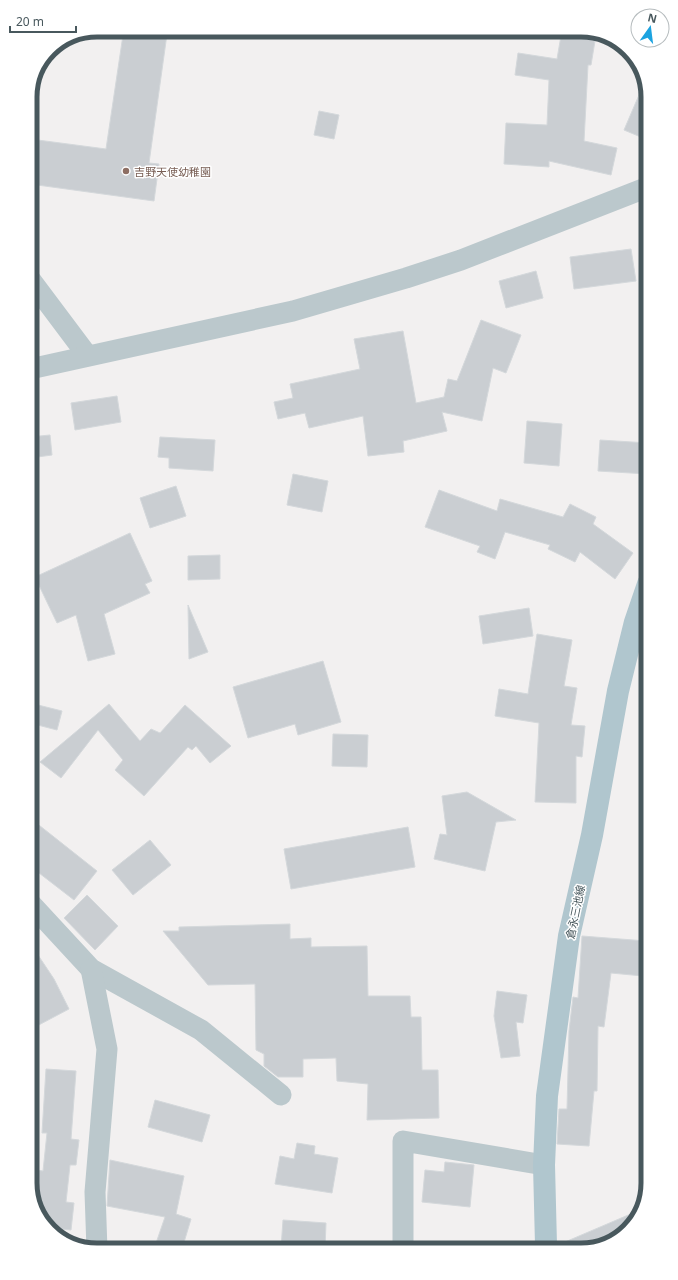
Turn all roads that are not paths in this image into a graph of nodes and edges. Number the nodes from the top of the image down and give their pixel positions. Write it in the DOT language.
graph roads {
  1 [pos="641,190"];
  2 [pos="37,288"];
  3 [pos="87,355"];
  4 [pos="37,367"];
  5 [pos="641,604"];
  6 [pos="37,911"];
  7 [pos="91,969"];
  8 [pos="281,1096"];
  9 [pos="544,1165"];
  10 [pos="97,1243"];
  11 [pos="403,1243"];
  12 [pos="546,1243"];
  1 -- 3 [label="street"];
  2 -- 3 [label="street"];
  3 -- 4 [label="street"];
  5 -- 9 [label="main road, 倉永三池線"];
  6 -- 7 [label="street"];
  7 -- 8 [label="street"];
  7 -- 10 [label="street"];
  9 -- 11 [label="street"];
  9 -- 12 [label="main road, 倉永三池線"];
}
